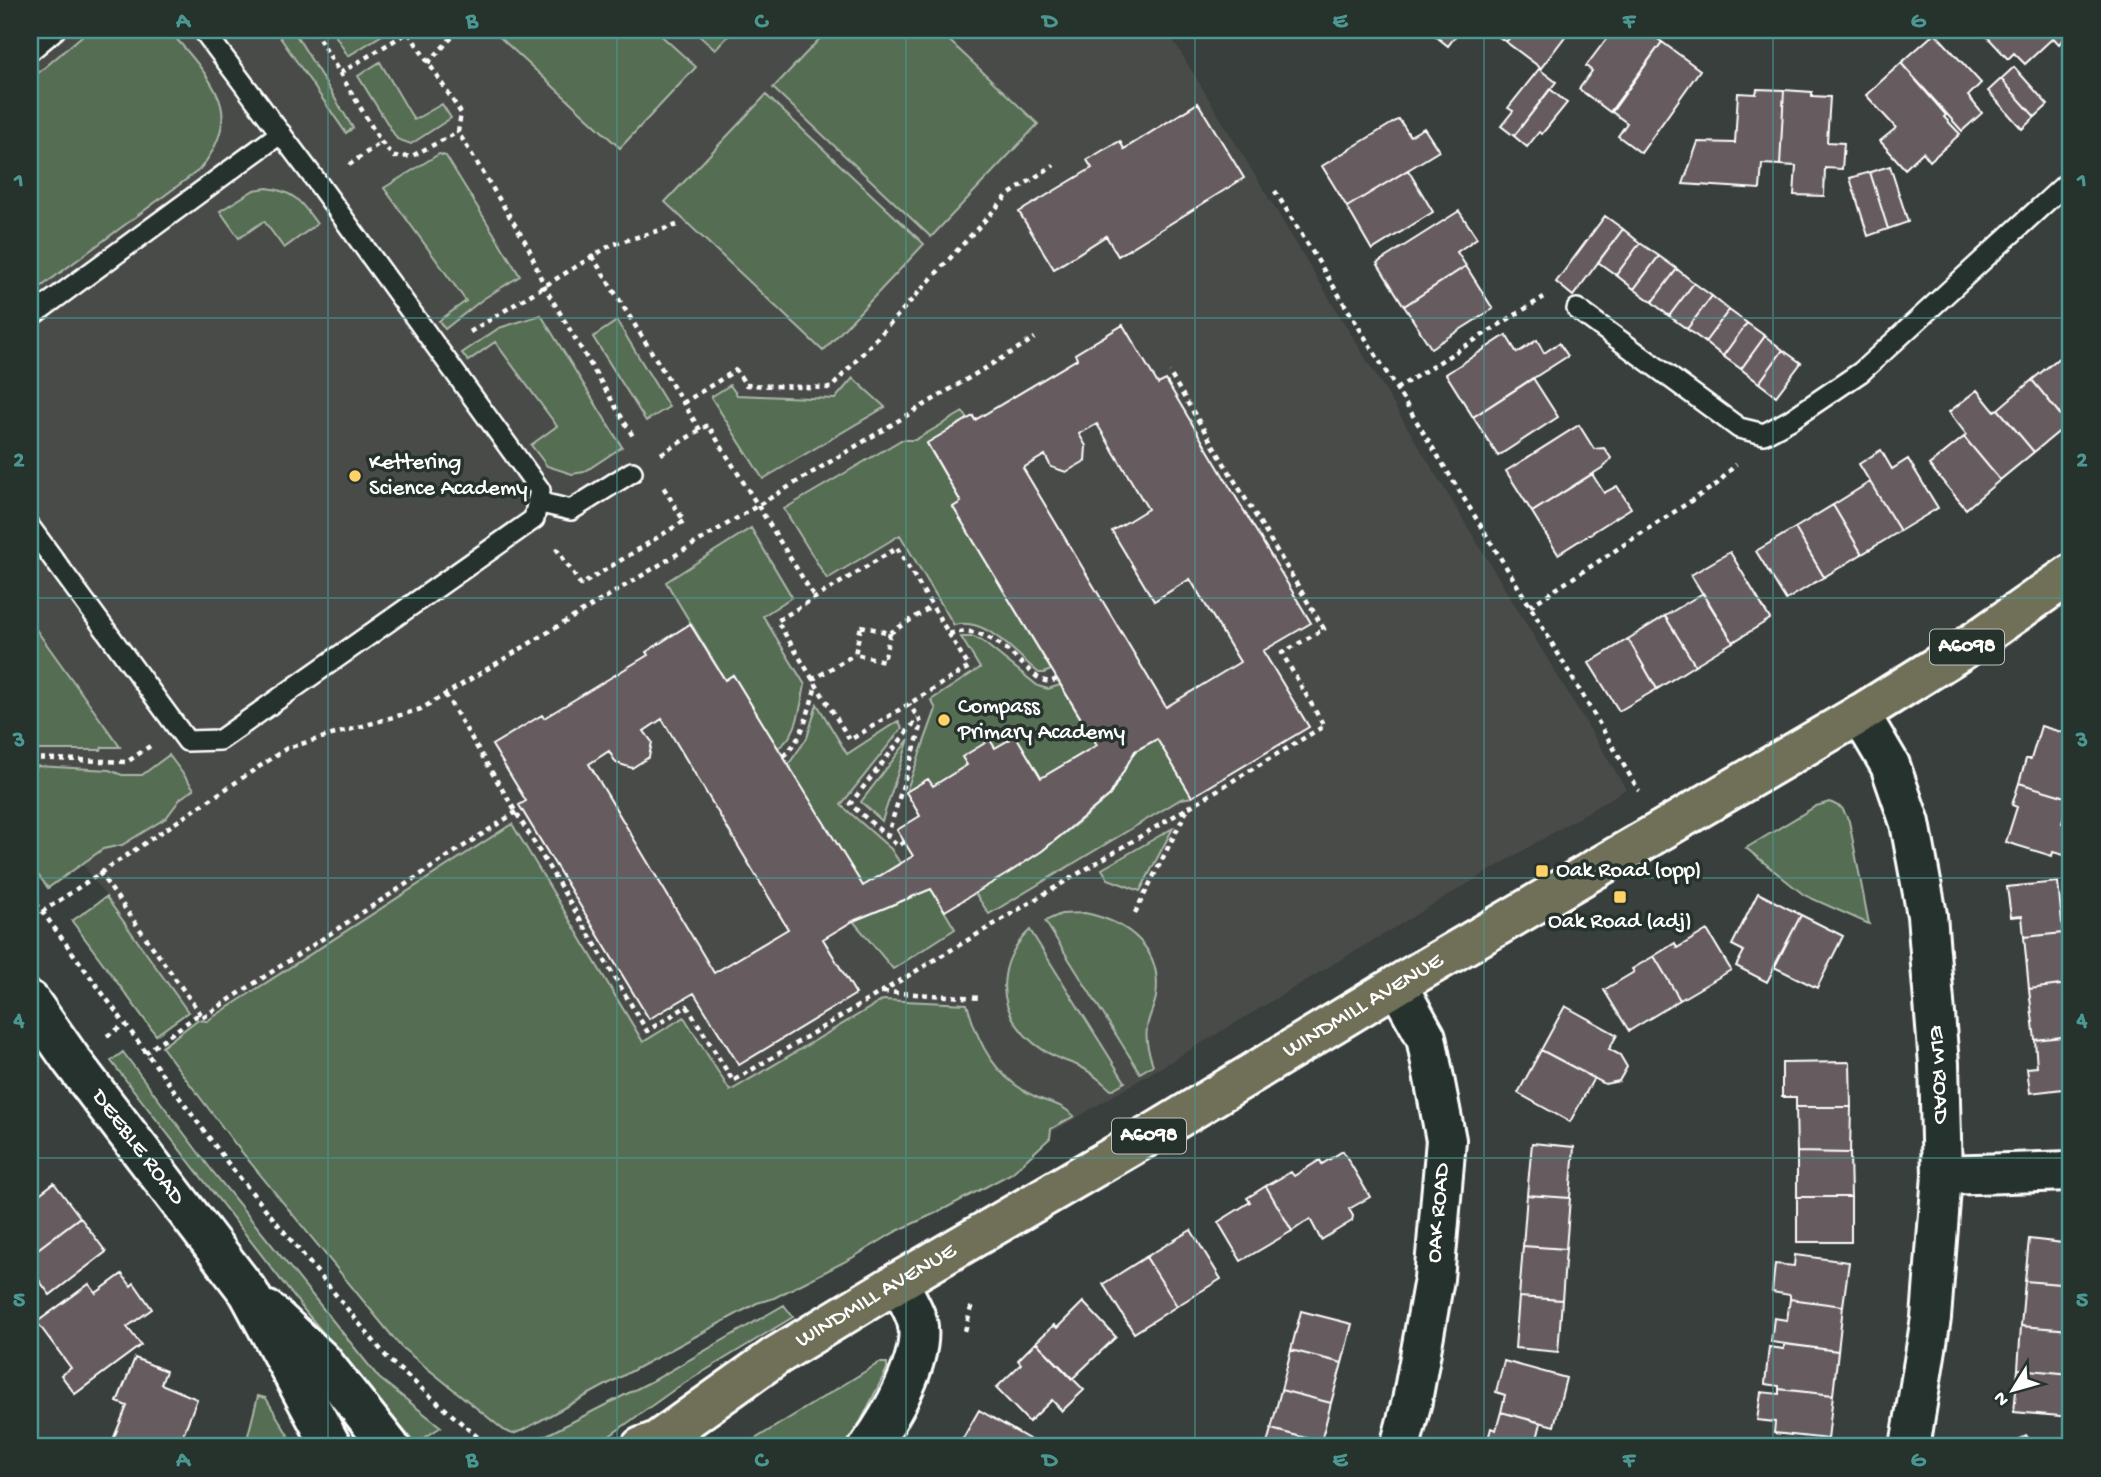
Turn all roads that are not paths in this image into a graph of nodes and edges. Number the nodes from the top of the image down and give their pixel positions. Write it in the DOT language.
graph roads {
  1 [pos="55,30"];
  2 [pos="203,30"];
  3 [pos="30,51"];
  4 [pos="281,133"];
  5 [pos="2071,179"];
  6 [pos="1577,309"];
  7 [pos="30,317"];
  8 [pos="640,467"];
  9 [pos="537,502"];
  10 [pos="30,527"];
  11 [pos="2071,574"];
  12 [pos="1860,714"];
  13 [pos="1397,985"];
  14 [pos="30,1001"];
  15 [pos="2071,1171"];
  16 [pos="1942,1175"];
  17 [pos="898,1282"];
  18 [pos="249,1293"];
  19 [pos="650,1445"];
  20 [pos="332,1447"];
  21 [pos="390,1447"];
  22 [pos="869,1447"];
  23 [pos="1399,1447"];
  24 [pos="1910,1447"];
  1 -- 3 [label="lane"];
  2 -- 4 [label="lane"];
  4 -- 7 [label="lane"];
  4 -- 9 [label="lane"];
  5 -- 6 [label="lane"];
  8 -- 9 [label="lane"];
  9 -- 10 [label="lane"];
  11 -- 12 [label="main road, WINDMILL AVENUE / A6098"];
  12 -- 13 [label="main road, WINDMILL AVENUE / A6098"];
  12 -- 16 [label="street, ELM ROAD"];
  13 -- 17 [label="main road, WINDMILL AVENUE / A6098"];
  13 -- 23 [label="street, OAK ROAD"];
  14 -- 18 [label="street, DEEBLE ROAD"];
  15 -- 16 [label="street"];
  16 -- 24 [label="street, ELM ROAD"];
  17 -- 19 [label="main road, WINDMILL AVENUE / A6098"];
  17 -- 22 [label="street"];
  18 -- 20 [label="street, DEEBLE ROAD"];
  18 -- 21 [label="street, DEEBLE ROAD"];
}
